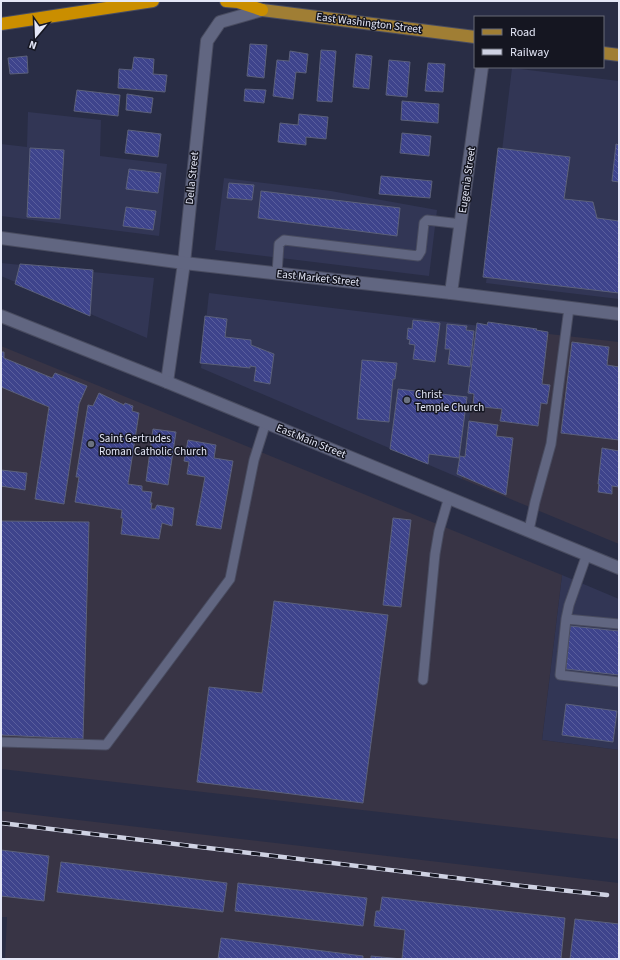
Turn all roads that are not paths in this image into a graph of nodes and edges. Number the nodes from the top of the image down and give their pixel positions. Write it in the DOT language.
graph roads {
  1 [pos="153,1"];
  2 [pos="226,1"];
  3 [pos="262,10"];
  4 [pos="1,24"];
  5 [pos="474,37"];
  6 [pos="604,53"];
  7 [pos="619,55"];
  8 [pos="482,68"];
  9 [pos="461,224"];
  10 [pos="1,238"];
  11 [pos="17,239"];
  12 [pos="1,241"];
  13 [pos="184,263"];
  14 [pos="277,273"];
  15 [pos="451,293"];
  16 [pos="569,308"];
  17 [pos="619,314"];
  18 [pos="1,316"];
  19 [pos="167,382"];
  20 [pos="266,422"];
  21 [pos="449,497"];
  22 [pos="529,530"];
  23 [pos="586,554"];
  24 [pos="619,568"];
  25 [pos="566,619"];
  26 [pos="619,624"];
  27 [pos="423,680"];
  28 [pos="619,682"];
  29 [pos="1,742"];
  1 -- 4 [label="highway"];
  2 -- 3 [label="highway"];
  3 -- 5 [label="main road, East Washington Street"];
  3 -- 13 [label="main road, Della Street"];
  6 -- 7 [label="main road"];
  8 -- 9 [label="main road, Eugenia Street"];
  9 -- 14 [label="lane"];
  9 -- 15 [label="main road, Eugenia Street"];
  10 -- 11 [label="main road, East Market Street"];
  11 -- 12 [label="main road, East Market Street"];
  11 -- 13 [label="main road, East Market Street"];
  13 -- 14 [label="main road, East Market Street"];
  13 -- 19 [label="main road, Della Street"];
  14 -- 15 [label="main road, East Market Street"];
  15 -- 16 [label="main road, East Market Street"];
  16 -- 17 [label="main road, East Market Street"];
  16 -- 22 [label="lane"];
  18 -- 19 [label="main road, East Main Street"];
  19 -- 20 [label="main road, East Main Street"];
  20 -- 21 [label="main road, East Main Street"];
  20 -- 29 [label="lane"];
  21 -- 22 [label="main road, East Main Street"];
  21 -- 27 [label="lane"];
  22 -- 23 [label="main road, East Main Street"];
  23 -- 24 [label="main road, East Main Street"];
  23 -- 25 [label="lane"];
  25 -- 26 [label="lane"];
  25 -- 28 [label="lane"];
}
